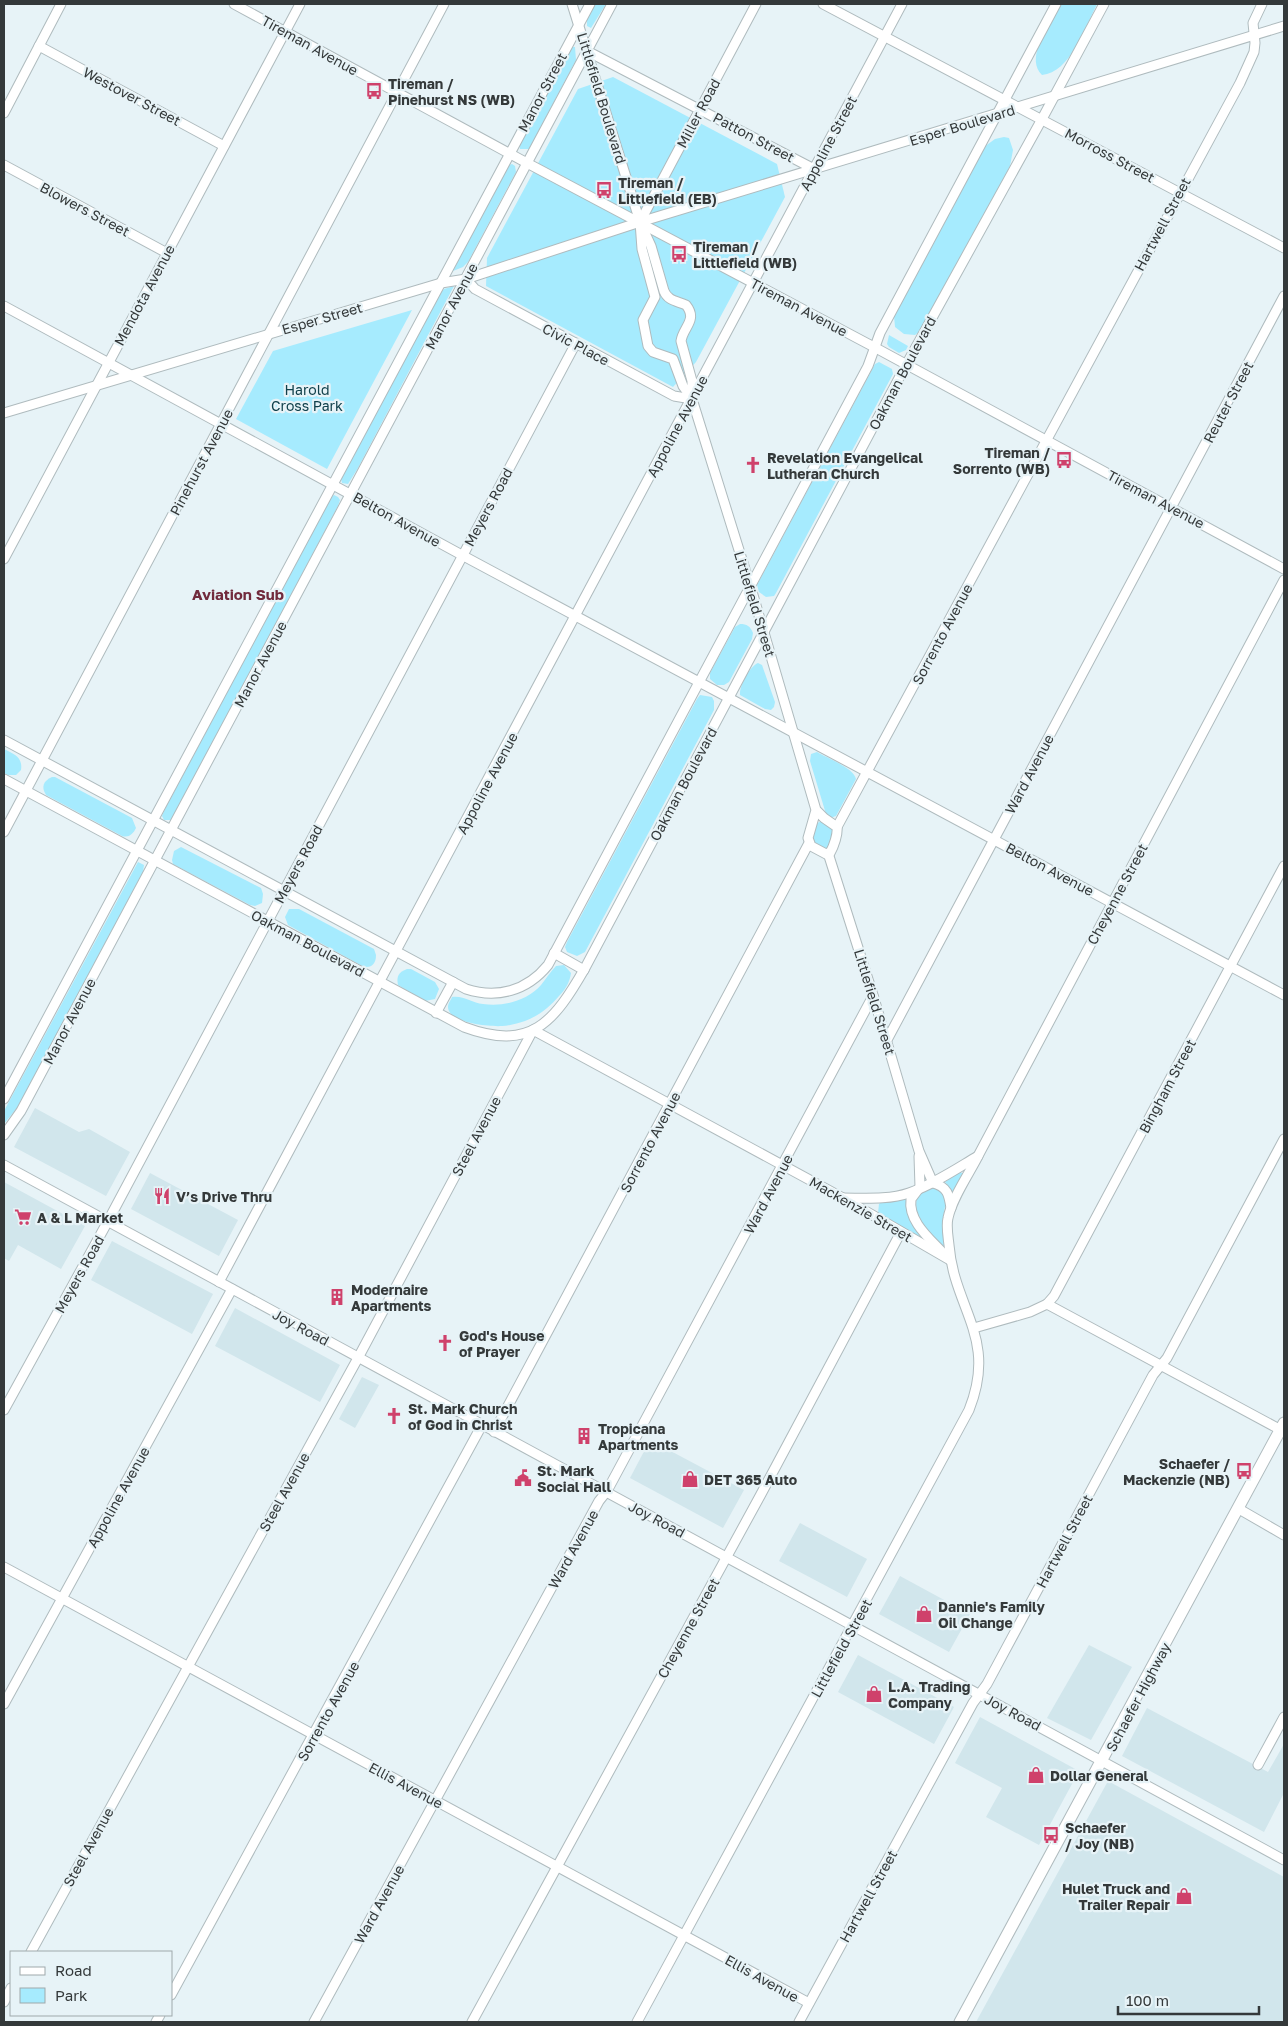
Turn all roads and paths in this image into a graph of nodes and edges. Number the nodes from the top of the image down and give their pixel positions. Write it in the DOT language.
graph roads {
  1 [pos="61,4"];
  2 [pos="234,4"];
  3 [pos="300,4"];
  4 [pos="444,4"];
  5 [pos="572,4"];
  6 [pos="590,4"];
  7 [pos="612,4"];
  8 [pos="756,4"];
  9 [pos="823,4"];
  10 [pos="902,4"];
  11 [pos="1056,4"];
  12 [pos="1104,4"];
  13 [pos="1262,4"];
  14 [pos="579,24"];
  15 [pos="1284,26"];
  16 [pos="285,31"];
  17 [pos="884,36"];
  18 [pos="1254,36"];
  19 [pos="40,46"];
  20 [pos="587,51"];
  21 [pos="397,93"];
  22 [pos="1054,98"];
  23 [pos="1006,99"];
  24 [pos="1021,107"];
  25 [pos="701,109"];
  26 [pos="4,113"];
  27 [pos="998,114"];
  28 [pos="1042,119"];
  29 [pos="224,146"];
  30 [pos="510,154"];
  31 [pos="527,163"];
  32 [pos="4,165"];
  33 [pos="814,169"];
  34 [pos="1180,192"];
  35 [pos="640,222"];
  36 [pos="1284,248"];
  37 [pos="167,253"];
  38 [pos="466,279"];
  39 [pos="441,283"];
  40 [pos="753,283"];
  41 [pos="1284,296"];
  42 [pos="4,306"];
  43 [pos="270,334"];
  44 [pos="576,343"];
  45 [pos="874,347"];
  46 [pos="108,363"];
  47 [pos="906,365"];
  48 [pos="131,375"];
  49 [pos="96,386"];
  50 [pos="692,399"];
  51 [pos="4,413"];
  52 [pos="221,424"];
  53 [pos="1046,440"];
  54 [pos="333,484"];
  55 [pos="351,494"];
  56 [pos="1172,508"];
  57 [pos="463,555"];
  58 [pos="4,559"];
  59 [pos="1284,569"];
  60 [pos="1284,580"];
  61 [pos="750,586"];
  62 [pos="576,616"];
  63 [pos="764,632"];
  64 [pos="699,682"];
  65 [pos="729,697"];
  66 [pos="793,730"];
  67 [pos="4,740"];
  68 [pos="42,760"];
  69 [pos="869,771"];
  70 [pos="4,779"];
  71 [pos="26,791"];
  72 [pos="816,810"];
  73 [pos="154,821"];
  74 [pos="838,827"];
  75 [pos="172,830"];
  76 [pos="4,832"];
  77 [pos="994,839"];
  78 [pos="807,847"];
  79 [pos="138,851"];
  80 [pos="828,853"];
  81 [pos="155,860"];
  82 [pos="1284,866"];
  83 [pos="284,891"];
  84 [pos="1113,902"];
  85 [pos="267,921"];
  86 [pos="397,952"];
  87 [pos="554,954"];
  88 [pos="1231,966"];
  89 [pos="584,970"];
  90 [pos="453,982"];
  91 [pos="381,983"];
  92 [pos="1284,995"];
  93 [pos="873,996"];
  94 [pos="436,1012"];
  95 [pos="533,1030"];
  96 [pos="887,1040"];
  97 [pos="4,1099"];
  98 [pos="670,1104"];
  99 [pos="4,1135"];
  100 [pos="1284,1139"];
  101 [pos="919,1151"];
  102 [pos="978,1156"];
  103 [pos="4,1164"];
  104 [pos="783,1165"];
  105 [pos="933,1183"];
  106 [pos="920,1187"];
  107 [pos="843,1198"];
  108 [pos="951,1208"];
  109 [pos="108,1221"];
  110 [pos="901,1232"];
  111 [pos="950,1260"];
  112 [pos="219,1282"];
  113 [pos="232,1289"];
  114 [pos="1047,1304"];
  115 [pos="974,1328"];
  116 [pos="358,1358"];
  117 [pos="1160,1366"];
  118 [pos="4,1410"];
  119 [pos="482,1425"];
  120 [pos="1282,1427"];
  121 [pos="494,1432"];
  122 [pos="607,1492"];
  123 [pos="1239,1509"];
  124 [pos="1284,1535"];
  125 [pos="727,1556"];
  126 [pos="4,1567"];
  127 [pos="62,1599"];
  128 [pos="854,1626"];
  129 [pos="187,1667"];
  130 [pos="980,1694"];
  131 [pos="4,1704"];
  132 [pos="1284,1717"];
  133 [pos="314,1736"];
  134 [pos="1103,1761"];
  135 [pos="1258,1765"];
  136 [pos="435,1801"];
  137 [pos="1284,1860"];
  138 [pos="557,1867"];
  139 [pos="684,1936"];
  140 [pos="32,1951"];
  141 [pos="10,1990"];
  142 [pos="172,1993"];
  143 [pos="4,2002"];
  144 [pos="809,2003"];
  145 [pos="314,2022"];
  146 [pos="472,2022"];
  147 [pos="637,2022"];
  148 [pos="799,2022"];
  149 [pos="960,2022"];
  1 -- 19 [label="street"];
  2 -- 16 [label="street, Tireman Avenue"];
  3 -- 16 [label="street, Mendota Avenue"];
  4 -- 21 [label="street, Pinehurst Avenue"];
  5 -- 14 [label="street, Littlefield Boulevard"];
  6 -- 14 [label="street, Manor Street"];
  7 -- 20 [label="street, Manor Street"];
  8 -- 25 [label="street, Miller Road"];
  9 -- 17 [label="street"];
  10 -- 17 [label="street, Appoline Street"];
  11 -- 23 [label="street"];
  12 -- 22 [label="street, Oakman Boulevard"];
  13 -- 18 [label="street, Hartwell Street"];
  14 -- 20 [label="street, Littlefield Boulevard"];
  14 -- 30 [label="street, Manor Street"];
  15 -- 18 [label="street, Esper Boulevard"];
  16 -- 21 [label="street, Tireman Avenue"];
  16 -- 29 [label="street, Mendota Avenue"];
  17 -- 23 [label="street"];
  17 -- 33 [label="street, Appoline Street"];
  18 -- 22 [label="street, Esper Boulevard"];
  18 -- 34 [label="street, Hartwell Street"];
  19 -- 26 [label="street"];
  19 -- 29 [label="street, Westover Street"];
  20 -- 25 [label="street, Patton Street"];
  20 -- 31 [label="street, Manor Street"];
  20 -- 35 [label="street, Littlefield Boulevard"];
  21 -- 30 [label="street, Tireman Avenue"];
  21 -- 43 [label="street, Pinehurst Avenue"];
  22 -- 24 [label="street, Esper Boulevard"];
  22 -- 28 [label="street, Oakman Boulevard"];
  23 -- 24 [label="street, Morross Street"];
  23 -- 27 [label="street"];
  24 -- 27 [label="street, Esper Boulevard"];
  24 -- 28 [label="street, Morross Street"];
  25 -- 33 [label="street, Patton Street"];
  25 -- 35 [label="street, Miller Road"];
  27 -- 33 [label="street, Esper Boulevard"];
  27 -- 45 [label="street"];
  28 -- 34 [label="street, Morross Street"];
  28 -- 47 [label="street, Oakman Boulevard"];
  29 -- 37 [label="street, Mendota Avenue"];
  30 -- 31 [label="street, Tireman Avenue"];
  30 -- 39 [label="street, Manor Avenue"];
  31 -- 35 [label="street, Tireman Avenue"];
  31 -- 38 [label="street, Manor Avenue"];
  32 -- 37 [label="street, Blowers Street"];
  33 -- 35 [label="street, Esper Boulevard"];
  33 -- 40 [label="street, Appoline Street"];
  34 -- 36 [label="street, Morross Street"];
  34 -- 53 [label="street, Hartwell Street"];
  35 -- 38 [label="street, Esper Street"];
  35 -- 40 [label="street, Tireman Avenue"];
  35 -- 50 [label="street, Littlefield Street"];
  35 -- 50 [label="street, Littlefield Street"];
  37 -- 46 [label="street, Mendota Avenue"];
  38 -- 39 [label="street, Esper Street"];
  38 -- 44 [label="street, Civic Place"];
  38 -- 55 [label="street, Manor Avenue"];
  39 -- 43 [label="street, Esper Street"];
  39 -- 54 [label="street, Manor Avenue"];
  40 -- 45 [label="street, Tireman Avenue"];
  40 -- 50 [label="street, Appoline Avenue"];
  41 -- 56 [label="street, Reuter Street"];
  42 -- 46 [label="street, Belton Avenue"];
  43 -- 48 [label="street, Esper Street"];
  43 -- 52 [label="street, Pinehurst Avenue"];
  44 -- 50 [label="street, Civic Place"];
  44 -- 57 [label="street, Meyers Road"];
  45 -- 47 [label="street, Tireman Avenue"];
  45 -- 61 [label="street"];
  46 -- 48 [label="street, Belton Avenue"];
  46 -- 49 [label="street, Mendota Avenue"];
  47 -- 53 [label="street, Tireman Avenue"];
  47 -- 63 [label="street, Oakman Boulevard"];
  48 -- 49 [label="street, Esper Street"];
  48 -- 52 [label="street, Belton Avenue"];
  49 -- 51 [label="street, Esper Street"];
  49 -- 58 [label="street, Mendota Avenue"];
  50 -- 61 [label="street, Littlefield Street"];
  50 -- 62 [label="street, Appoline Avenue"];
  52 -- 54 [label="street, Belton Avenue"];
  52 -- 68 [label="street, Pinehurst Avenue"];
  53 -- 56 [label="street, Tireman Avenue"];
  53 -- 69 [label="street, Sorrento Avenue"];
  54 -- 55 [label="street, Belton Avenue"];
  54 -- 73 [label="street, Manor Avenue"];
  55 -- 57 [label="street, Belton Avenue"];
  55 -- 75 [label="street, Manor Avenue"];
  56 -- 59 [label="street, Tireman Avenue"];
  56 -- 77 [label="street, Ward Avenue"];
  57 -- 62 [label="street, Belton Avenue"];
  57 -- 83 [label="street, Meyers Road"];
  60 -- 84 [label="street, Cheyenne Street"];
  61 -- 63 [label="street, Littlefield Street"];
  61 -- 64 [label="street"];
  62 -- 64 [label="street, Belton Avenue"];
  62 -- 86 [label="street, Appoline Avenue"];
  63 -- 65 [label="street, Oakman Boulevard"];
  63 -- 66 [label="street, Littlefield Street"];
  64 -- 65 [label="street, Belton Avenue"];
  64 -- 87 [label="street"];
  65 -- 66 [label="street, Belton Avenue"];
  65 -- 89 [label="street, Oakman Boulevard"];
  66 -- 69 [label="street, Belton Avenue"];
  66 -- 72 [label="street, Littlefield Street"];
  67 -- 68 [label="street"];
  68 -- 71 [label="street, Pinehurst Avenue"];
  68 -- 73 [label="street"];
  69 -- 74 [label="street, Sorrento Avenue"];
  69 -- 77 [label="street, Belton Avenue"];
  70 -- 71 [label="street, Oakman Boulevard"];
  71 -- 76 [label="street, Pinehurst Avenue"];
  71 -- 79 [label="street, Oakman Boulevard"];
  72 -- 74 [label="street"];
  72 -- 78 [label="street, Sorrento Avenue"];
  73 -- 75 [label="street"];
  73 -- 79 [label="street, Manor Avenue"];
  74 -- 80 [label="street, Sorrento Avenue"];
  75 -- 81 [label="street, Manor Avenue"];
  75 -- 83 [label="street"];
  77 -- 84 [label="street, Belton Avenue"];
  77 -- 96 [label="street, Ward Avenue"];
  78 -- 80 [label="street"];
  78 -- 98 [label="street, Sorrento Avenue"];
  79 -- 81 [label="street, Oakman Boulevard"];
  79 -- 97 [label="street, Manor Avenue"];
  80 -- 93 [label="street, Littlefield Street"];
  81 -- 85 [label="street, Oakman Boulevard"];
  81 -- 99 [label="street, Manor Avenue"];
  82 -- 88 [label="street, Bingham Street"];
  83 -- 85 [label="street, Meyers Road"];
  83 -- 86 [label="street"];
  84 -- 88 [label="street, Belton Avenue"];
  84 -- 102 [label="street, Cheyenne Street"];
  85 -- 91 [label="street, Oakman Boulevard"];
  85 -- 109 [label="street, Meyers Road"];
  86 -- 90 [label="street"];
  86 -- 91 [label="street, Appoline Avenue"];
  87 -- 89 [label="street"];
  87 -- 90 [label="street"];
  88 -- 92 [label="street, Belton Avenue"];
  88 -- 114 [label="street, Bingham Street"];
  89 -- 95 [label="street, Oakman Boulevard"];
  90 -- 94 [label="street"];
  91 -- 94 [label="street, Oakman Boulevard"];
  91 -- 112 [label="street, Appoline Avenue"];
  93 -- 96 [label="street, Littlefield Street"];
  93 -- 104 [label="street, Ward Avenue"];
  94 -- 95 [label="street, Oakman Boulevard"];
  95 -- 98 [label="street, Mackenzie Street"];
  95 -- 116 [label="street, Steel Avenue"];
  96 -- 101 [label="street, Littlefield Street"];
  98 -- 104 [label="street, Mackenzie Street"];
  98 -- 121 [label="street, Sorrento Avenue"];
  100 -- 117 [label="street, Hartwell Street"];
  101 -- 105 [label="street, Littlefield Street"];
  101 -- 106 [label="street, Littlefield Street"];
  102 -- 105 [label="street"];
  102 -- 108 [label="street, Cheyenne Street"];
  103 -- 109 [label="street, Joy Road"];
  104 -- 107 [label="street, Mackenzie Street"];
  104 -- 122 [label="street, Ward Avenue"];
  105 -- 106 [label="street"];
  105 -- 108 [label="street, Littlefield Street"];
  106 -- 107 [label="street"];
  106 -- 111 [label="street, Littlefield Street"];
  107 -- 110 [label="street, Mackenzie Street"];
  108 -- 111 [label="street, Littlefield Street"];
  109 -- 112 [label="street, Joy Road"];
  109 -- 118 [label="street, Meyers Road"];
  110 -- 111 [label="street, Mackenzie Street"];
  110 -- 125 [label="street, Cheyenne Street"];
  111 -- 115 [label="street, Littlefield Street"];
  112 -- 113 [label="street, Joy Road"];
  113 -- 116 [label="street, Joy Road"];
  113 -- 127 [label="street, Appoline Avenue"];
  114 -- 115 [label="street"];
  114 -- 117 [label="street"];
  115 -- 128 [label="street, Littlefield Street"];
  116 -- 119 [label="street, Joy Road"];
  116 -- 129 [label="street, Steel Avenue"];
  117 -- 120 [label="street"];
  117 -- 130 [label="street, Hartwell Street"];
  119 -- 121 [label="street, Joy Road"];
  119 -- 133 [label="street, Sorrento Avenue"];
  120 -- 123 [label="main road, Schaefer Highway"];
  121 -- 122 [label="street, Joy Road"];
  122 -- 125 [label="street, Joy Road"];
  122 -- 136 [label="street, Ward Avenue"];
  123 -- 124 [label="street"];
  123 -- 134 [label="main road, Schaefer Highway"];
  125 -- 128 [label="street, Joy Road"];
  125 -- 138 [label="street, Cheyenne Street"];
  126 -- 127 [label="street, Ellis Avenue"];
  127 -- 129 [label="street, Ellis Avenue"];
  127 -- 131 [label="street, Appoline Avenue"];
  128 -- 130 [label="street, Joy Road"];
  128 -- 139 [label="street, Littlefield Street"];
  129 -- 133 [label="street, Ellis Avenue"];
  129 -- 140 [label="street, Steel Avenue"];
  130 -- 134 [label="street, Joy Road"];
  130 -- 144 [label="street, Hartwell Street"];
  132 -- 135 [label="street"];
  133 -- 136 [label="street, Ellis Avenue"];
  133 -- 142 [label="street, Sorrento Avenue"];
  134 -- 137 [label="street, Joy Road"];
  134 -- 149 [label="main road, Schaefer Highway"];
  136 -- 138 [label="street, Ellis Avenue"];
  136 -- 145 [label="street, Ward Avenue"];
  138 -- 139 [label="street, Ellis Avenue"];
  138 -- 146 [label="street, Cheyenne Street"];
  139 -- 144 [label="street, Ellis Avenue"];
  139 -- 147 [label="street, Littlefield Street"];
  141 -- 143 [label="street"];
  144 -- 148 [label="street, Hartwell Street"];
}
